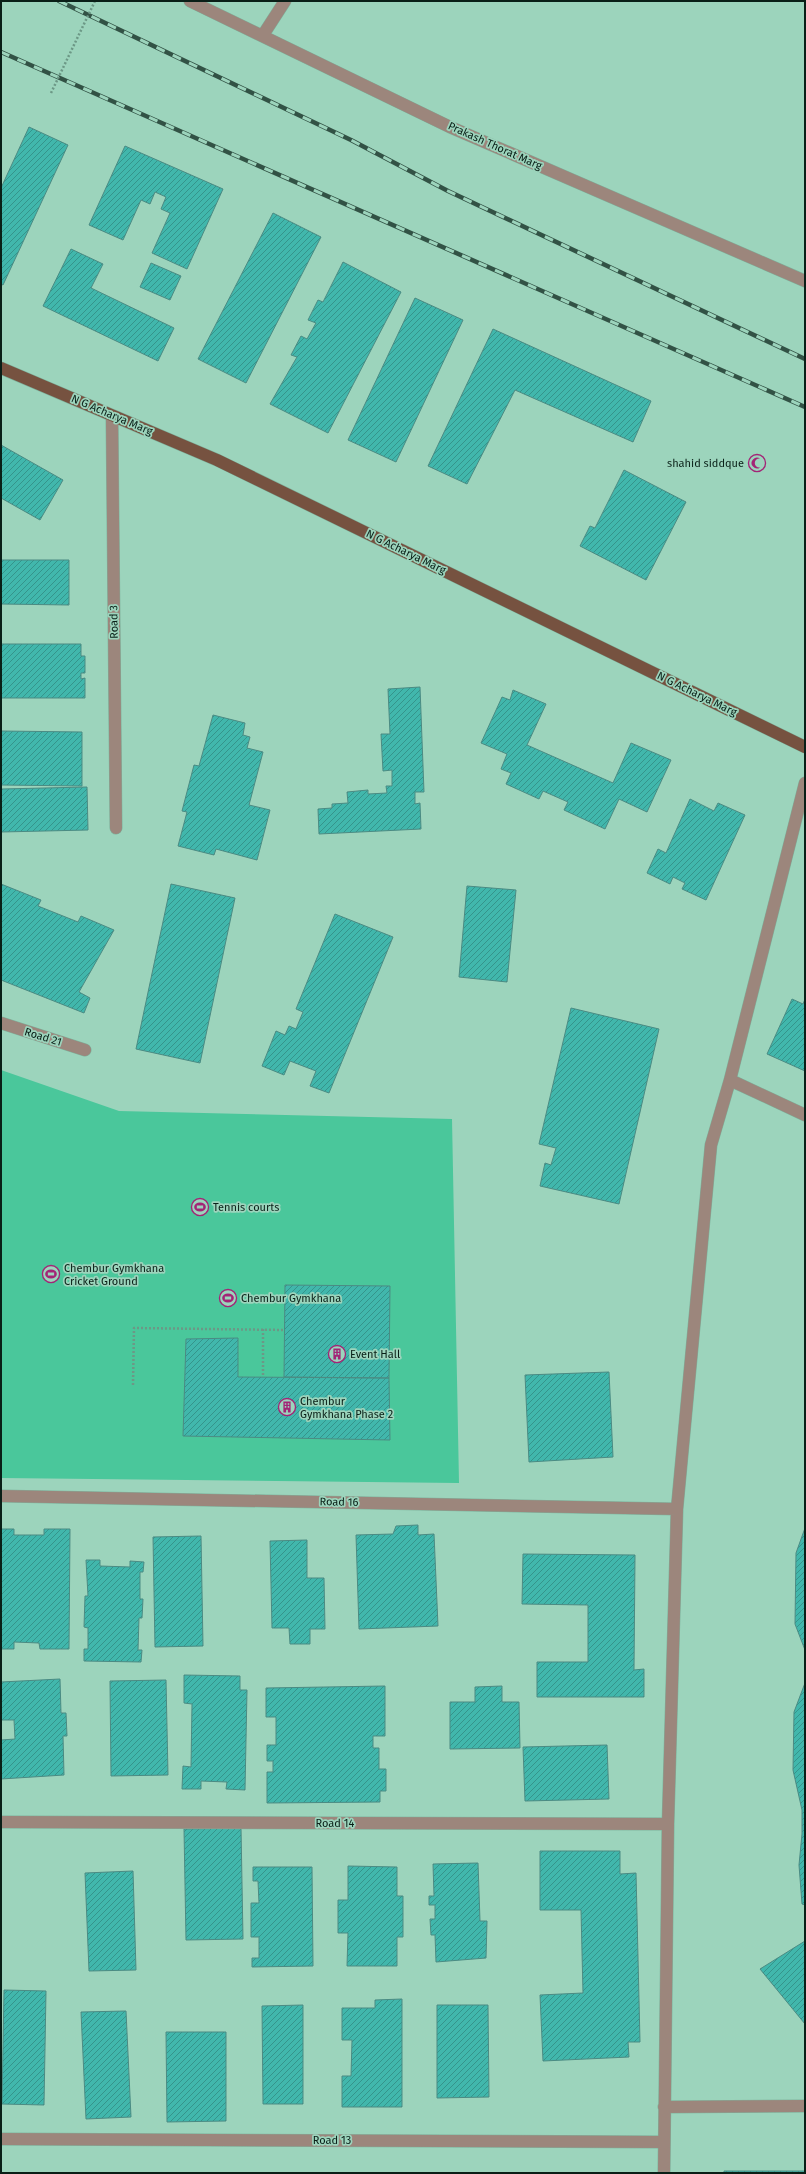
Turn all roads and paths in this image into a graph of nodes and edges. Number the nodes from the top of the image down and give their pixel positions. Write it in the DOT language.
graph roads {
  1 [pos="95,1"];
  2 [pos="190,1"];
  3 [pos="285,1"];
  4 [pos="263,35"];
  5 [pos="51,93"];
  6 [pos="805,281"];
  7 [pos="1,368"];
  8 [pos="112,416"];
  9 [pos="805,747"];
  10 [pos="805,783"];
  11 [pos="116,828"];
  12 [pos="1,1023"];
  13 [pos="86,1050"];
  14 [pos="730,1080"];
  15 [pos="805,1115"];
  16 [pos="263,1329"];
  17 [pos="285,1330"];
  18 [pos="263,1377"];
  19 [pos="133,1385"];
  20 [pos="1,1496"];
  21 [pos="677,1509"];
  22 [pos="1,1822"];
  23 [pos="668,1824"];
  24 [pos="805,2106"];
  25 [pos="664,2107"];
  26 [pos="1,2138"];
  27 [pos="664,2142"];
  28 [pos="664,2173"];
  1 -- 5 [label="path, bridge"];
  2 -- 4 [label="street, Prakash Thorat Marg"];
  3 -- 4 [label="street"];
  4 -- 6 [label="street, Prakash Thorat Marg"];
  7 -- 8 [label="main road, N G Acharya Marg"];
  8 -- 9 [label="main road, N G Acharya Marg"];
  8 -- 11 [label="street, Road 3"];
  10 -- 14 [label="street"];
  12 -- 13 [label="street, Road 21"];
  14 -- 15 [label="street"];
  14 -- 21 [label="street"];
  16 -- 17 [label="path"];
  16 -- 18 [label="path"];
  16 -- 19 [label="path"];
  20 -- 21 [label="street, Road 16"];
  21 -- 23 [label="street"];
  22 -- 23 [label="street, Road 14"];
  23 -- 25 [label="street"];
  24 -- 25 [label="street"];
  25 -- 27 [label="street"];
  26 -- 27 [label="street, Road 13"];
  27 -- 28 [label="street"];
}
